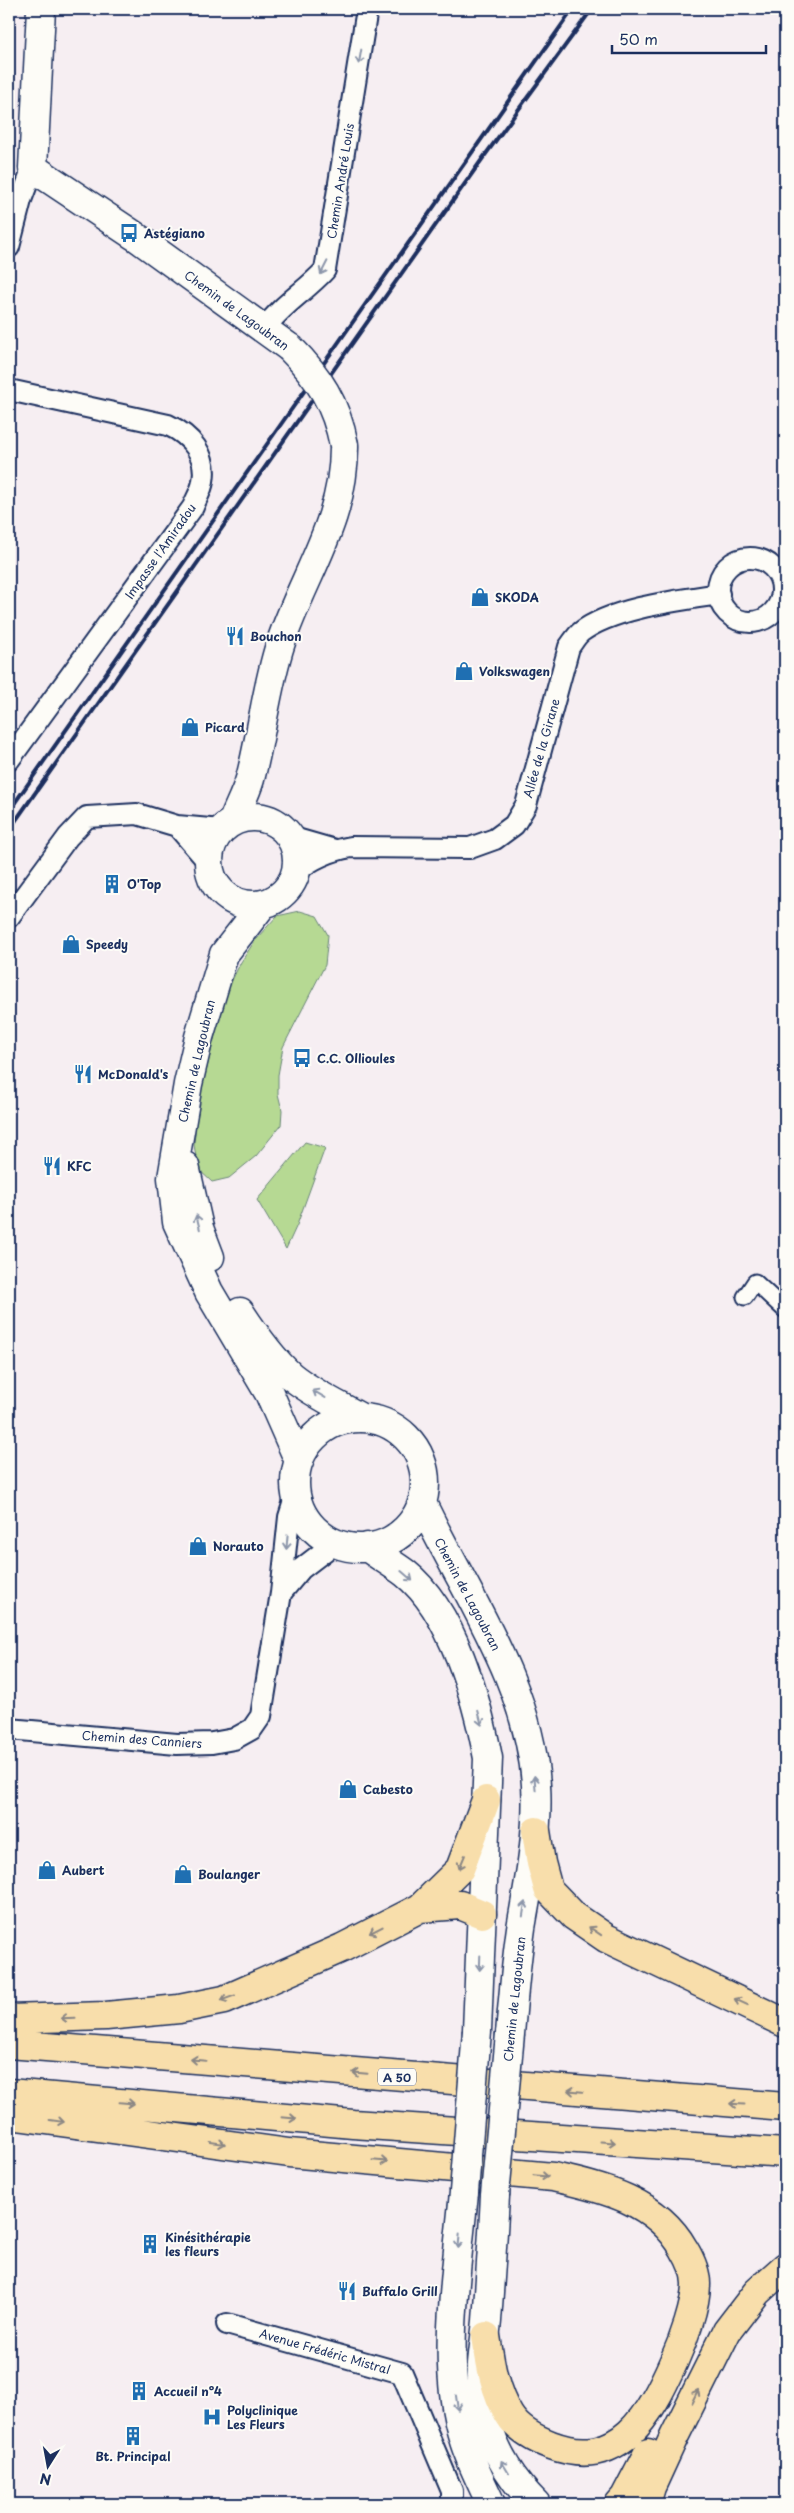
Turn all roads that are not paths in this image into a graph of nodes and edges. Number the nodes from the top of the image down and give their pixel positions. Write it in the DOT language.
graph roads {
  1 [pos="41,9"];
  2 [pos="367,9"];
  3 [pos="33,168"];
  4 [pos="9,248"];
  5 [pos="264,328"];
  6 [pos="9,390"];
  7 [pos="719,594"];
  8 [pos="9,760"];
  9 [pos="250,779"];
  10 [pos="177,826"];
  11 [pos="227,826"];
  12 [pos="280,828"];
  13 [pos="335,850"];
  14 [pos="295,872"];
  15 [pos="213,876"];
  16 [pos="262,904"];
  17 [pos="9,917"];
  18 [pos="224,954"];
  19 [pos="178,1140"];
  20 [pos="744,1297"];
  21 [pos="785,1310"];
  22 [pos="361,1418"];
  23 [pos="298,1460"];
  24 [pos="296,1495"];
  25 [pos="422,1503"];
  26 [pos="335,1543"];
  27 [pos="367,1548"];
  28 [pos="281,1593"];
  29 [pos="9,1729"];
  30 [pos="486,1800"];
  31 [pos="536,1831"];
  32 [pos="420,1908"];
  33 [pos="482,1914"];
  34 [pos="517,1958"];
  35 [pos="9,2019"];
  36 [pos="785,2023"];
  37 [pos="9,2044"];
  38 [pos="9,2093"];
  39 [pos="785,2107"];
  40 [pos="9,2115"];
  41 [pos="785,2153"];
  42 [pos="785,2267"];
  43 [pos="696,2284"];
  44 [pos="227,2324"];
  45 [pos="486,2336"];
  46 [pos="452,2504"];
  47 [pos="491,2504"];
  48 [pos="536,2504"];
  49 [pos="619,2504"];
  50 [pos="646,2504"];
  1 -- 3 [label="main road"];
  2 -- 5 [label="street, Chemin André Louis, one-way"];
  3 -- 4 [label="street"];
  3 -- 5 [label="main road, Chemin de Lagoubran"];
  5 -- 9 [label="main road, Chemin de Lagoubran, bridge"];
  6 -- 8 [label="street, Impasse l'Amiradou"];
  7 -- 13 [label="street, Allée de la Girane"];
  9 -- 11 [label="main road, Chemin de Lagoubran"];
  9 -- 12 [label="main road"];
  10 -- 11 [label="street"];
  10 -- 15 [label="street"];
  10 -- 17 [label="street"];
  11 -- 12 [label="main road"];
  11 -- 15 [label="main road"];
  12 -- 13 [label="street, Allée de la Girane"];
  12 -- 14 [label="main road"];
  13 -- 14 [label="street, Allée de la Girane"];
  14 -- 16 [label="main road"];
  15 -- 16 [label="main road"];
  15 -- 18 [label="main road, Chemin de Lagoubran"];
  16 -- 18 [label="main road, Chemin de Lagoubran"];
  18 -- 19 [label="main road, Chemin de Lagoubran"];
  22 -- 19 [label="main road, Chemin de Lagoubran, one-way"];
  19 -- 23 [label="main road, Chemin de Lagoubran"];
  20 -- 21 [label="street"];
  22 -- 23 [label="main road"];
  22 -- 25 [label="main road"];
  23 -- 24 [label="main road"];
  24 -- 26 [label="main road"];
  24 -- 28 [label="street, Chemin des Canniers, one-way"];
  25 -- 27 [label="main road"];
  31 -- 25 [label="main road, Chemin de Lagoubran, one-way"];
  26 -- 27 [label="main road"];
  26 -- 28 [label="street"];
  27 -- 30 [label="main road, one-way"];
  28 -- 29 [label="street, Chemin des Canniers"];
  30 -- 32 [label="highway, one-way"];
  30 -- 33 [label="main road"];
  34 -- 31 [label="main road, Chemin de Lagoubran, one-way"];
  36 -- 31 [label="highway, one-way"];
  32 -- 33 [label="highway"];
  32 -- 35 [label="highway, one-way"];
  33 -- 34 [label="main road"];
  33 -- 47 [label="main road, one-way, bridge"];
  34 -- 45 [label="main road, Chemin de Lagoubran, bridge"];
  39 -- 37 [label="highway, A 50, one-way"];
  38 -- 41 [label="highway, one-way"];
  40 -- 43 [label="highway, one-way"];
  50 -- 42 [label="highway, one-way"];
  43 -- 45 [label="highway"];
  43 -- 49 [label="highway"];
  44 -- 46 [label="street, Avenue Frédéric Mistral"];
  48 -- 45 [label="main road, Chemin de Lagoubran, one-way"];
}
